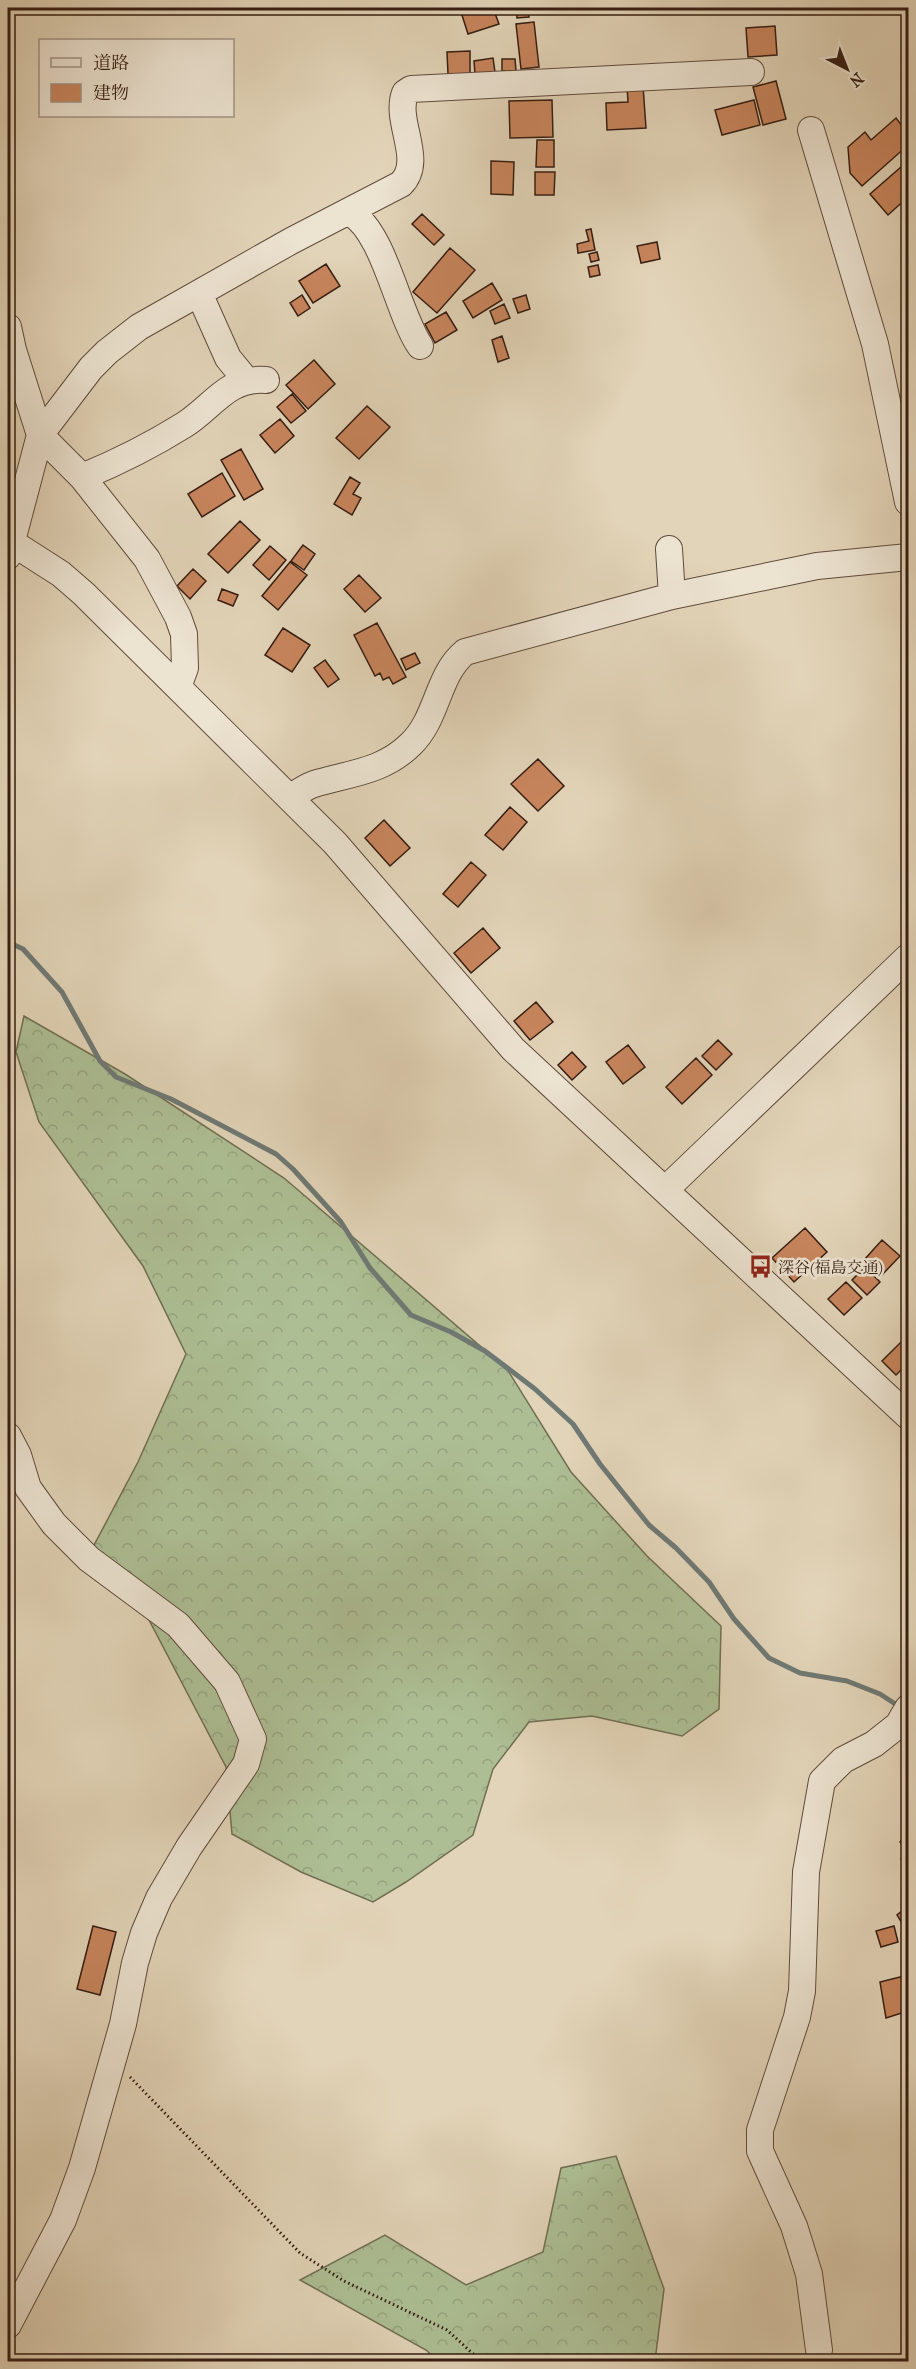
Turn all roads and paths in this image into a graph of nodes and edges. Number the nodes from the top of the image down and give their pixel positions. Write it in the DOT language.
graph roads {
  1 [pos="751,72"];
  2 [pos="811,130"];
  3 [pos="349,212"];
  4 [pos="199,293"];
  5 [pos="8,327"];
  6 [pos="420,346"];
  7 [pos="40,435"];
  8 [pos="81,477"];
  9 [pos="909,502"];
  10 [pos="9,546"];
  11 [pos="669,549"];
  12 [pos="909,557"];
  13 [pos="672,596"];
  14 [pos="178,687"];
  15 [pos="290,798"];
  16 [pos="909,957"];
  17 [pos="665,1190"];
  18 [pos="909,1416"];
  19 [pos="8,1436"];
  20 [pos="909,1708"];
  21 [pos="113,2060"];
  22 [pos="8,2325"];
  23 [pos="819,2350"];
  24 [pos="482,2361"];
  1 -- 3 [label="street"];
  2 -- 9 [label="street"];
  3 -- 4 [label="street"];
  3 -- 6 [label="street"];
  4 -- 7 [label="street"];
  4 -- 8 [label="street"];
  5 -- 7 [label="street"];
  7 -- 8 [label="street"];
  7 -- 10 [label="street"];
  8 -- 14 [label="street"];
  10 -- 14 [label="street"];
  11 -- 13 [label="street"];
  12 -- 13 [label="street"];
  13 -- 15 [label="street"];
  14 -- 15 [label="street"];
  15 -- 17 [label="street"];
  16 -- 17 [label="street"];
  17 -- 18 [label="street"];
  19 -- 21 [label="street"];
  20 -- 23 [label="street"];
  21 -- 22 [label="street"];
  21 -- 24 [label="path"];
}
